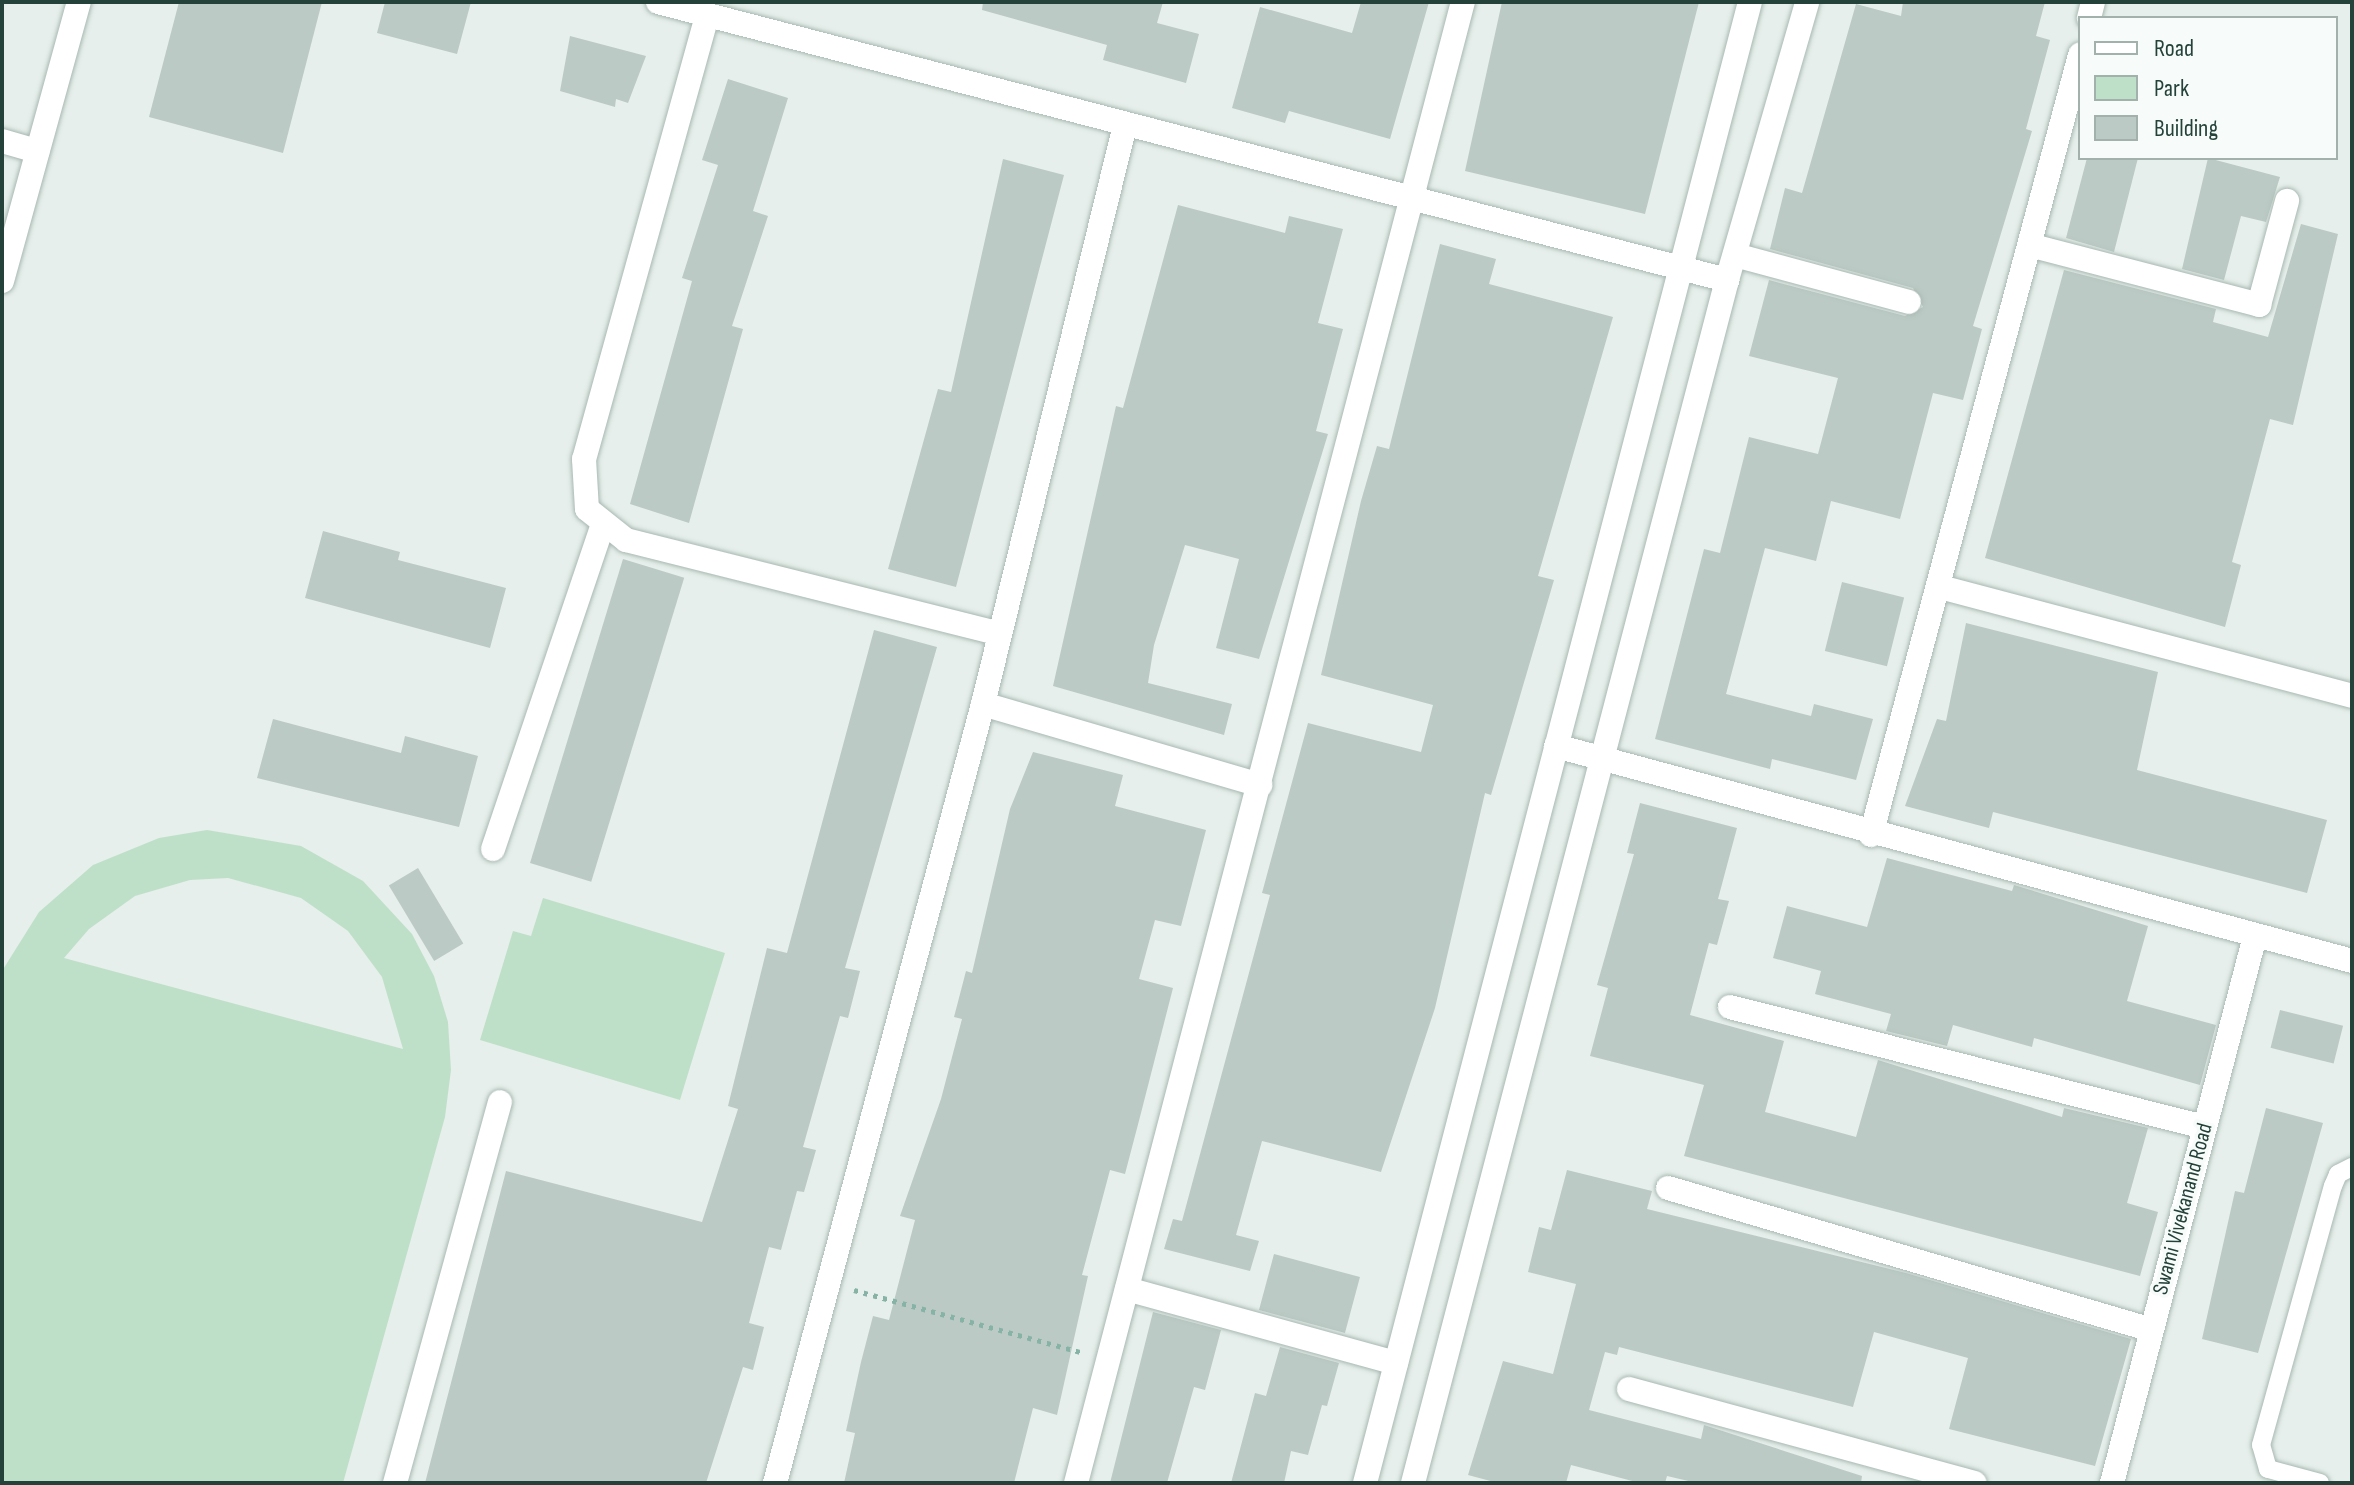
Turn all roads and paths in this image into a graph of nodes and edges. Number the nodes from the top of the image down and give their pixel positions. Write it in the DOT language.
graph roads {
  1 [pos="79,2"];
  2 [pos="658,2"];
  3 [pos="1463,2"];
  4 [pos="1750,2"];
  5 [pos="1807,2"];
  6 [pos="707,16"];
  7 [pos="2078,63"];
  8 [pos="1125,125"];
  9 [pos="2,141"];
  10 [pos="38,151"];
  11 [pos="1411,198"];
  12 [pos="2287,201"];
  13 [pos="2033,246"];
  14 [pos="1735,255"];
  15 [pos="1679,266"];
  16 [pos="1727,280"];
  17 [pos="2,281"];
  18 [pos="1909,302"];
  19 [pos="602,527"];
  20 [pos="1940,587"];
  21 [pos="997,633"];
  22 [pos="2352,696"];
  23 [pos="983,704"];
  24 [pos="1556,746"];
  25 [pos="1604,761"];
  26 [pos="1260,785"];
  27 [pos="1871,835"];
  28 [pos="493,849"];
  29 [pos="2255,936"];
  30 [pos="2352,961"];
  31 [pos="1730,1007"];
  32 [pos="500,1102"];
  33 [pos="2204,1127"];
  34 [pos="2352,1167"];
  35 [pos="1668,1188"];
  36 [pos="829,1284"];
  37 [pos="1127,1289"];
  38 [pos="2152,1330"];
  39 [pos="1108,1359"];
  40 [pos="1396,1363"];
  41 [pos="1629,1389"];
  42 [pos="395,1483"];
  43 [pos="775,1483"];
  44 [pos="1076,1483"];
  45 [pos="1365,1483"];
  46 [pos="1413,1483"];
  47 [pos="1974,1483"];
  48 [pos="2112,1483"];
  49 [pos="2320,1483"];
  1 -- 10 [label="street"];
  2 -- 6 [label="street"];
  3 -- 11 [label="street"];
  4 -- 15 [label="street"];
  5 -- 14 [label="street"];
  6 -- 8 [label="street"];
  6 -- 19 [label="street"];
  7 -- 13 [label="street"];
  8 -- 11 [label="street"];
  8 -- 21 [label="street"];
  9 -- 10 [label="street"];
  10 -- 17 [label="street"];
  11 -- 15 [label="street"];
  11 -- 26 [label="street"];
  12 -- 13 [label="street"];
  13 -- 20 [label="street"];
  14 -- 16 [label="street"];
  14 -- 18 [label="street"];
  15 -- 16 [label="street"];
  15 -- 24 [label="street"];
  16 -- 25 [label="street"];
  19 -- 21 [label="street"];
  19 -- 28 [label="street"];
  20 -- 22 [label="street"];
  20 -- 27 [label="street"];
  21 -- 23 [label="street"];
  23 -- 26 [label="street"];
  23 -- 36 [label="street"];
  24 -- 25 [label="street"];
  24 -- 40 [label="street"];
  25 -- 27 [label="street"];
  25 -- 46 [label="street"];
  26 -- 37 [label="street"];
  27 -- 29 [label="street"];
  29 -- 30 [label="street"];
  29 -- 33 [label="street, Swami Vivekanand Road"];
  31 -- 33 [label="street"];
  32 -- 42 [label="street"];
  33 -- 38 [label="street, Swami Vivekanand Road"];
  34 -- 49 [label="lane"];
  35 -- 38 [label="street"];
  36 -- 39 [label="path"];
  36 -- 43 [label="street"];
  37 -- 39 [label="street"];
  37 -- 40 [label="street"];
  38 -- 48 [label="street, Swami Vivekanand Road"];
  39 -- 44 [label="street"];
  40 -- 45 [label="street"];
  41 -- 47 [label="street"];
}
